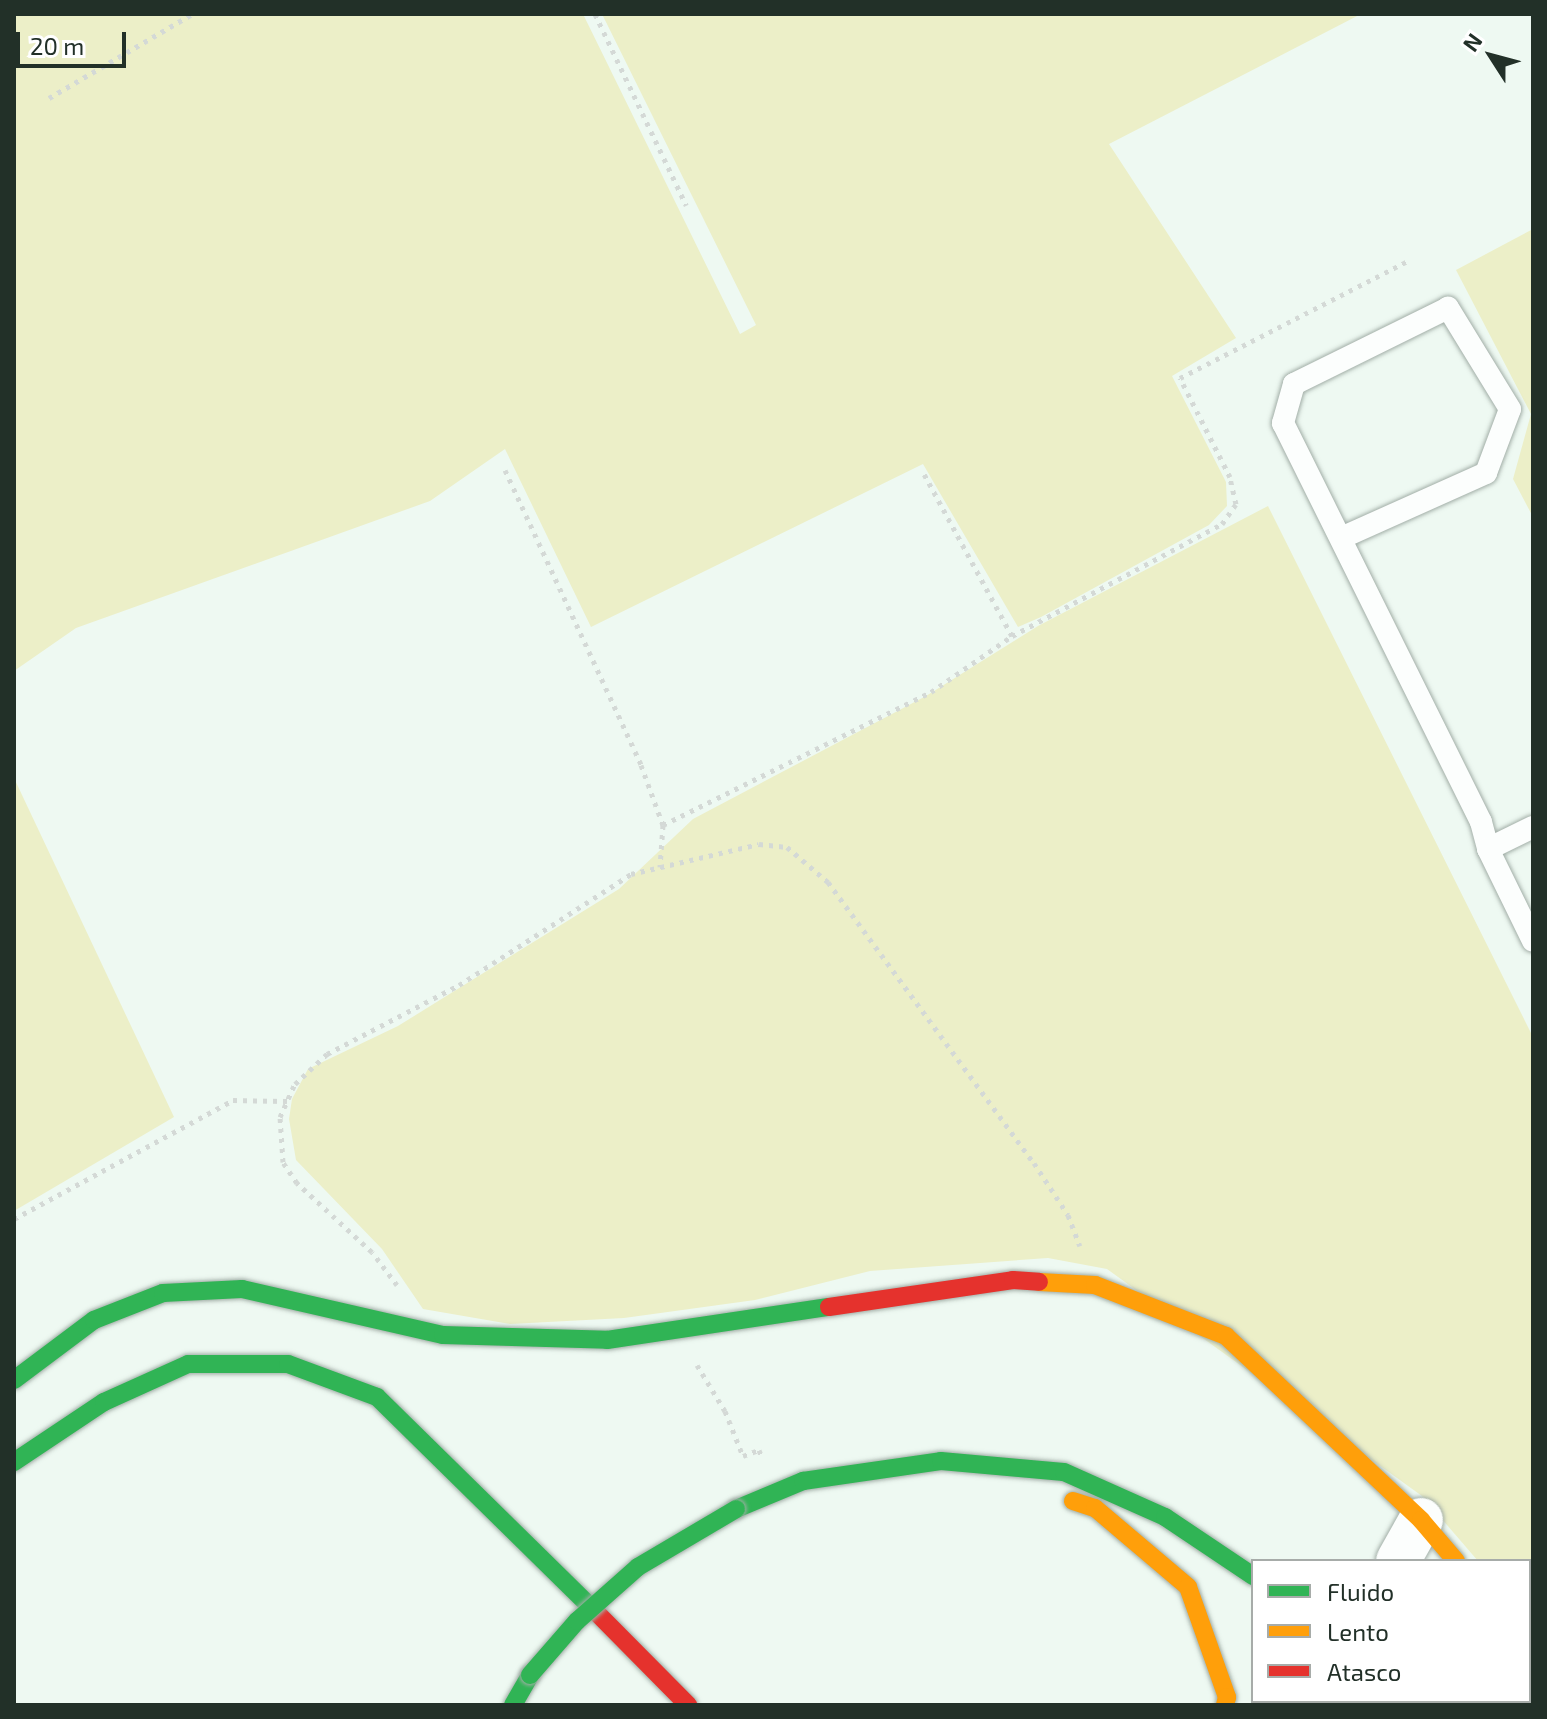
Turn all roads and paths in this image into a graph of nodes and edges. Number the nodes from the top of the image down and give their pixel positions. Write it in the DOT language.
graph roads {
  1 [pos="192,14"];
  2 [pos="595,14"];
  3 [pos="49,98"];
  4 [pos="686,205"];
  5 [pos="1410,260"];
  6 [pos="505,470"];
  7 [pos="924,474"];
  8 [pos="1341,538"];
  9 [pos="1012,636"];
  10 [pos="663,825"];
  11 [pos="1533,827"];
  12 [pos="1488,849"];
  13 [pos="660,867"];
  14 [pos="1533,941"];
  15 [pos="287,1101"];
  16 [pos="14,1219"];
  17 [pos="1095,1285"];
  18 [pos="412,1328"];
  19 [pos="675,1329"];
  20 [pos="14,1380"];
  21 [pos="941,1461"];
  22 [pos="14,1462"];
  23 [pos="764,1463"];
  24 [pos="1031,1489"];
  25 [pos="1056,1496"];
  26 [pos="1421,1520"];
  27 [pos="1399,1559"];
  28 [pos="1454,1559"];
  29 [pos="1251,1575"];
  30 [pos="513,1705"];
  31 [pos="688,1705"];
  32 [pos="1225,1705"];
  1 -- 3 [label="path"];
  2 -- 4 [label="path"];
  5 -- 9 [label="path"];
  6 -- 10 [label="path"];
  7 -- 9 [label="path"];
  8 -- 8 [label="lane"];
  8 -- 12 [label="lane"];
  9 -- 10 [label="path"];
  10 -- 13 [label="path"];
  11 -- 12 [label="lane"];
  12 -- 14 [label="lane"];
  13 -- 15 [label="path"];
  13 -- 17 [label="path"];
  15 -- 16 [label="path"];
  15 -- 18 [label="path"];
  17 -- 19 [label="main road"];
  17 -- 26 [label="main road"];
  18 -- 19 [label="main road"];
  18 -- 20 [label="main road"];
  19 -- 23 [label="path"];
  21 -- 24 [label="main road"];
  21 -- 29 [label="main road"];
  21 -- 30 [label="main road, bridge"];
  22 -- 31 [label="main road"];
  25 -- 32 [label="main road"];
  26 -- 27 [label="street"];
  26 -- 28 [label="main road"];
}
